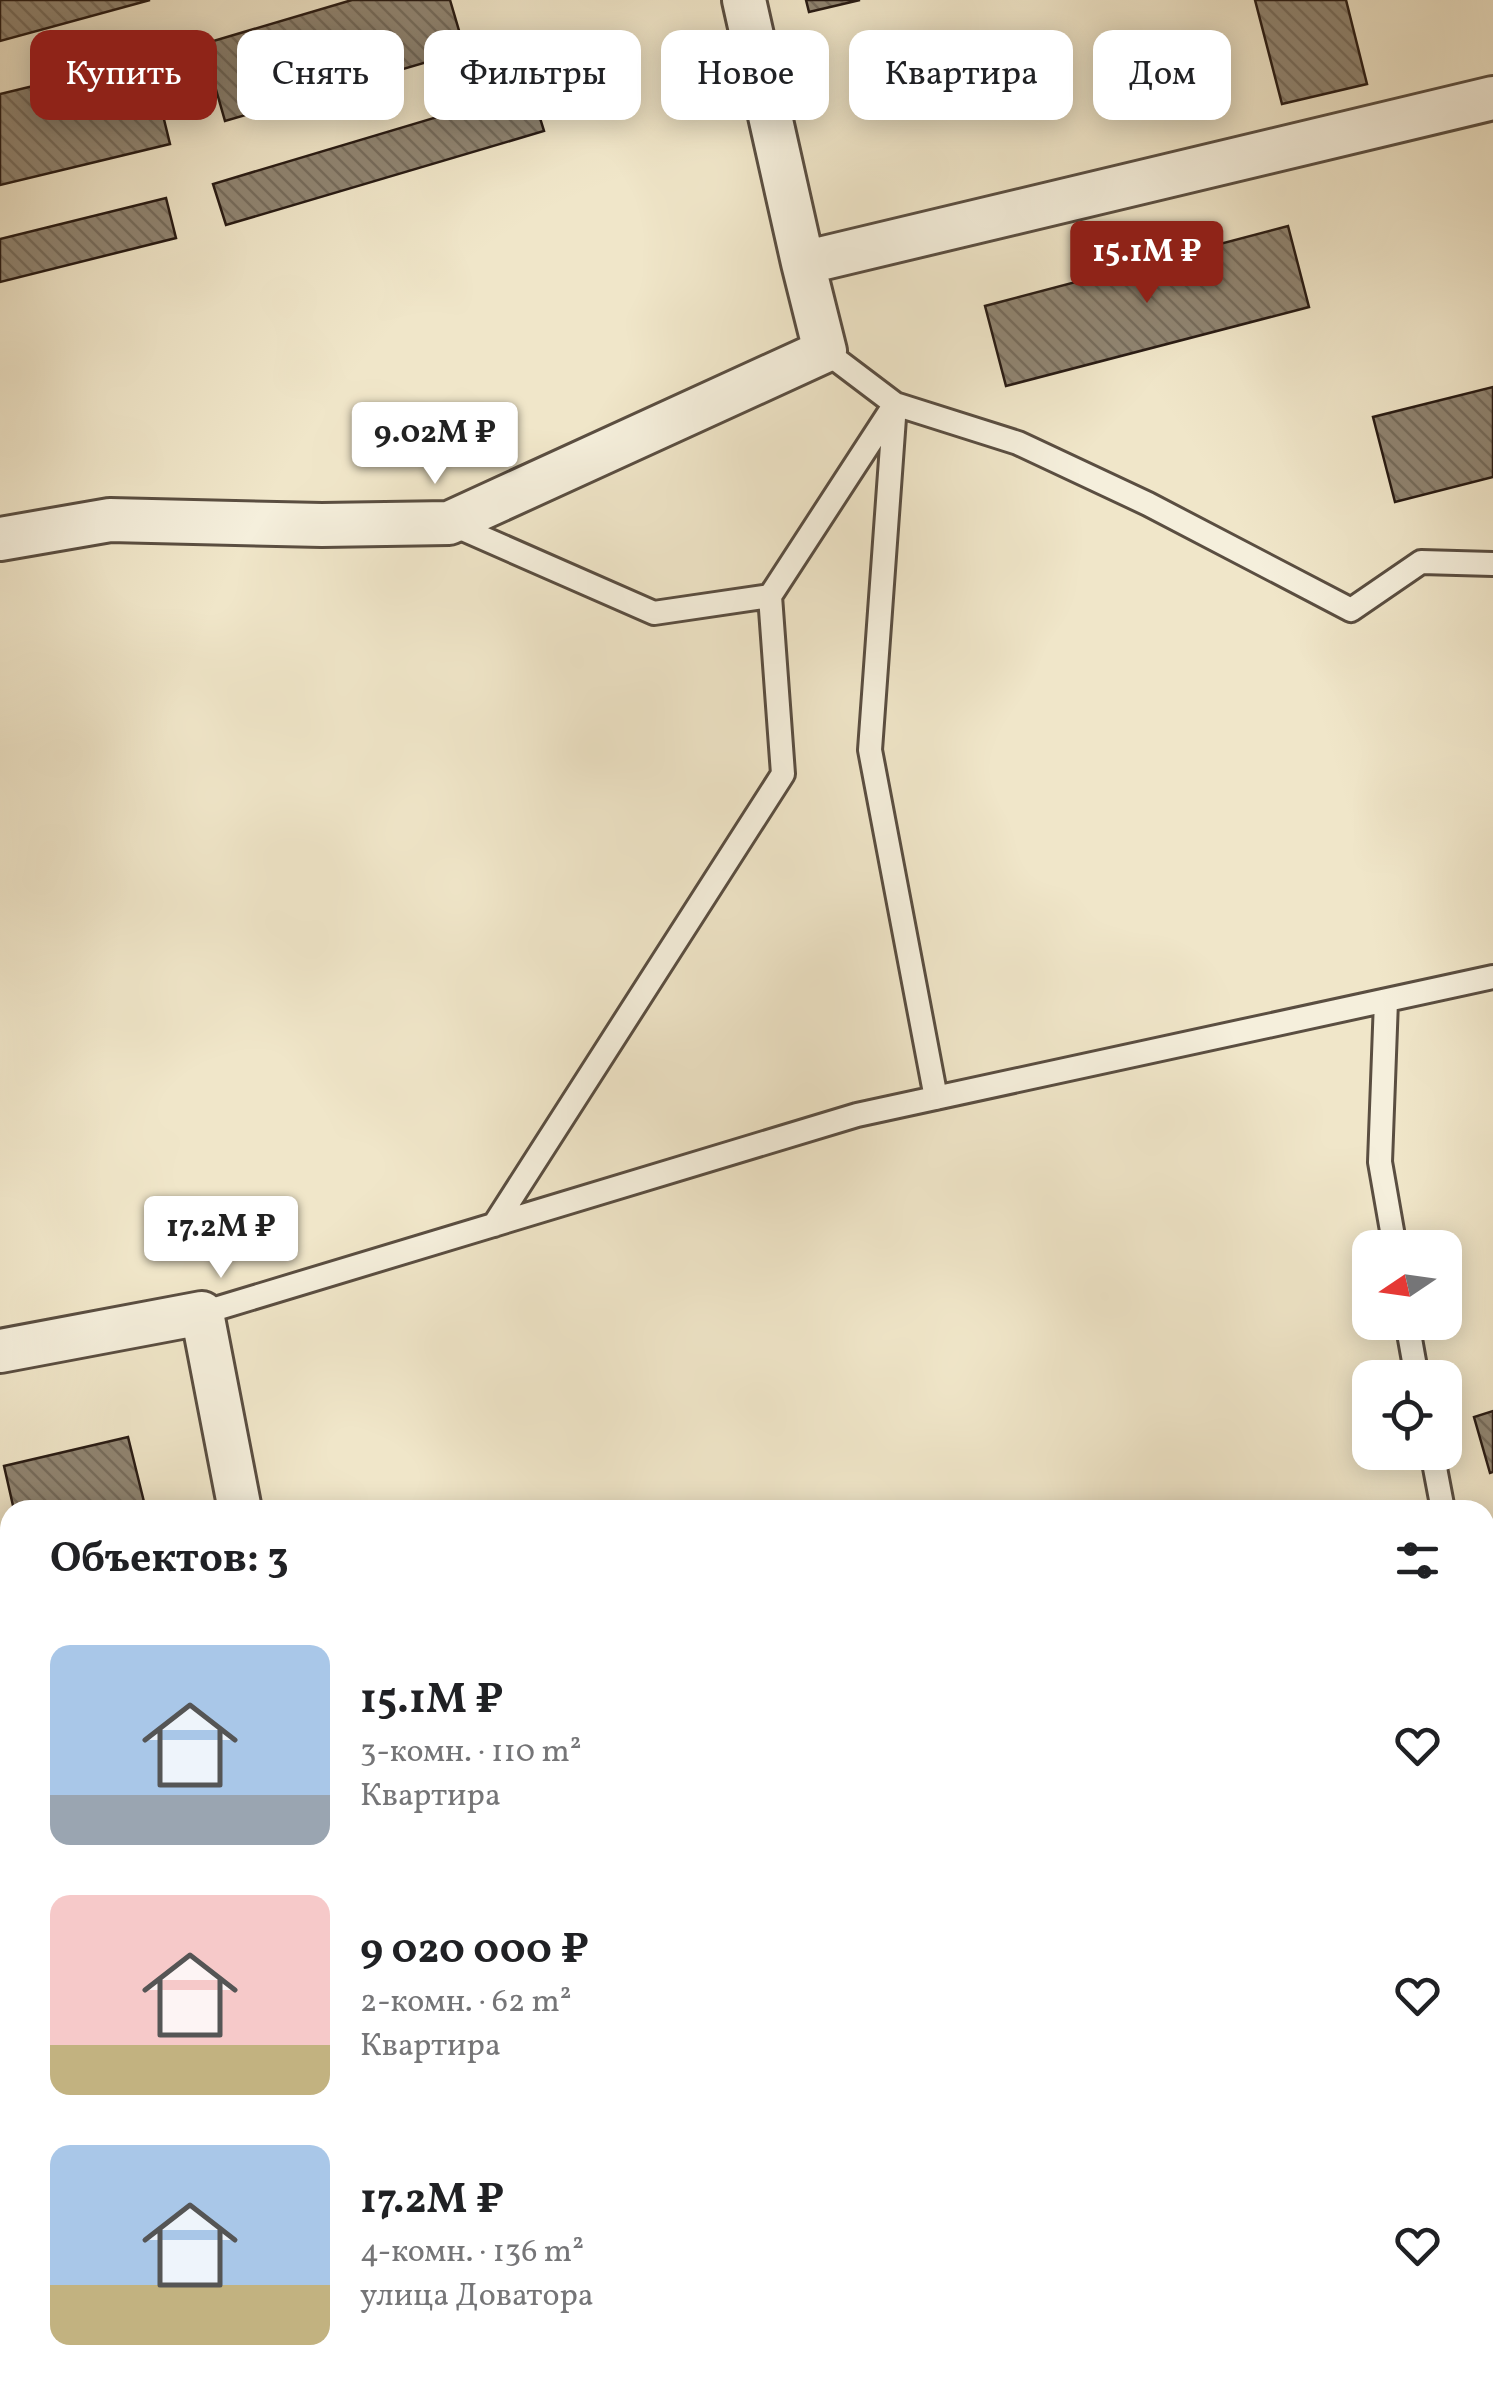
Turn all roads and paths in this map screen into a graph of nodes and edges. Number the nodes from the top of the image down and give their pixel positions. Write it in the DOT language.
graph roads {
  1 [pos="744,0"];
  2 [pos="1493,98"];
  3 [pos="802,262"];
  4 [pos="824,351"];
  5 [pos="895,404"];
  6 [pos="450,524"];
  7 [pos="0,540"];
  8 [pos="1493,564"];
  9 [pos="770,596"];
  10 [pos="1493,977"];
  11 [pos="1386,1001"];
  12 [pos="936,1098"];
  13 [pos="494,1225"];
  14 [pos="1392,1230"];
  15 [pos="202,1313"];
  16 [pos="0,1351"];
  17 [pos="1436,1470"];
  18 [pos="238,1500"];
  19 [pos="1442,1500"];
  1 -- 3 [label="street"];
  2 -- 3 [label="street"];
  3 -- 4 [label="street"];
  4 -- 5 [label="lane"];
  4 -- 6 [label="street"];
  5 -- 8 [label="lane"];
  5 -- 9 [label="lane"];
  5 -- 12 [label="lane"];
  6 -- 7 [label="street"];
  6 -- 9 [label="lane"];
  9 -- 13 [label="lane"];
  10 -- 11 [label="lane"];
  11 -- 12 [label="lane"];
  11 -- 14 [label="lane"];
  12 -- 13 [label="lane"];
  13 -- 15 [label="lane"];
  15 -- 16 [label="street"];
  15 -- 18 [label="street"];
  17 -- 19 [label="lane"];
}
